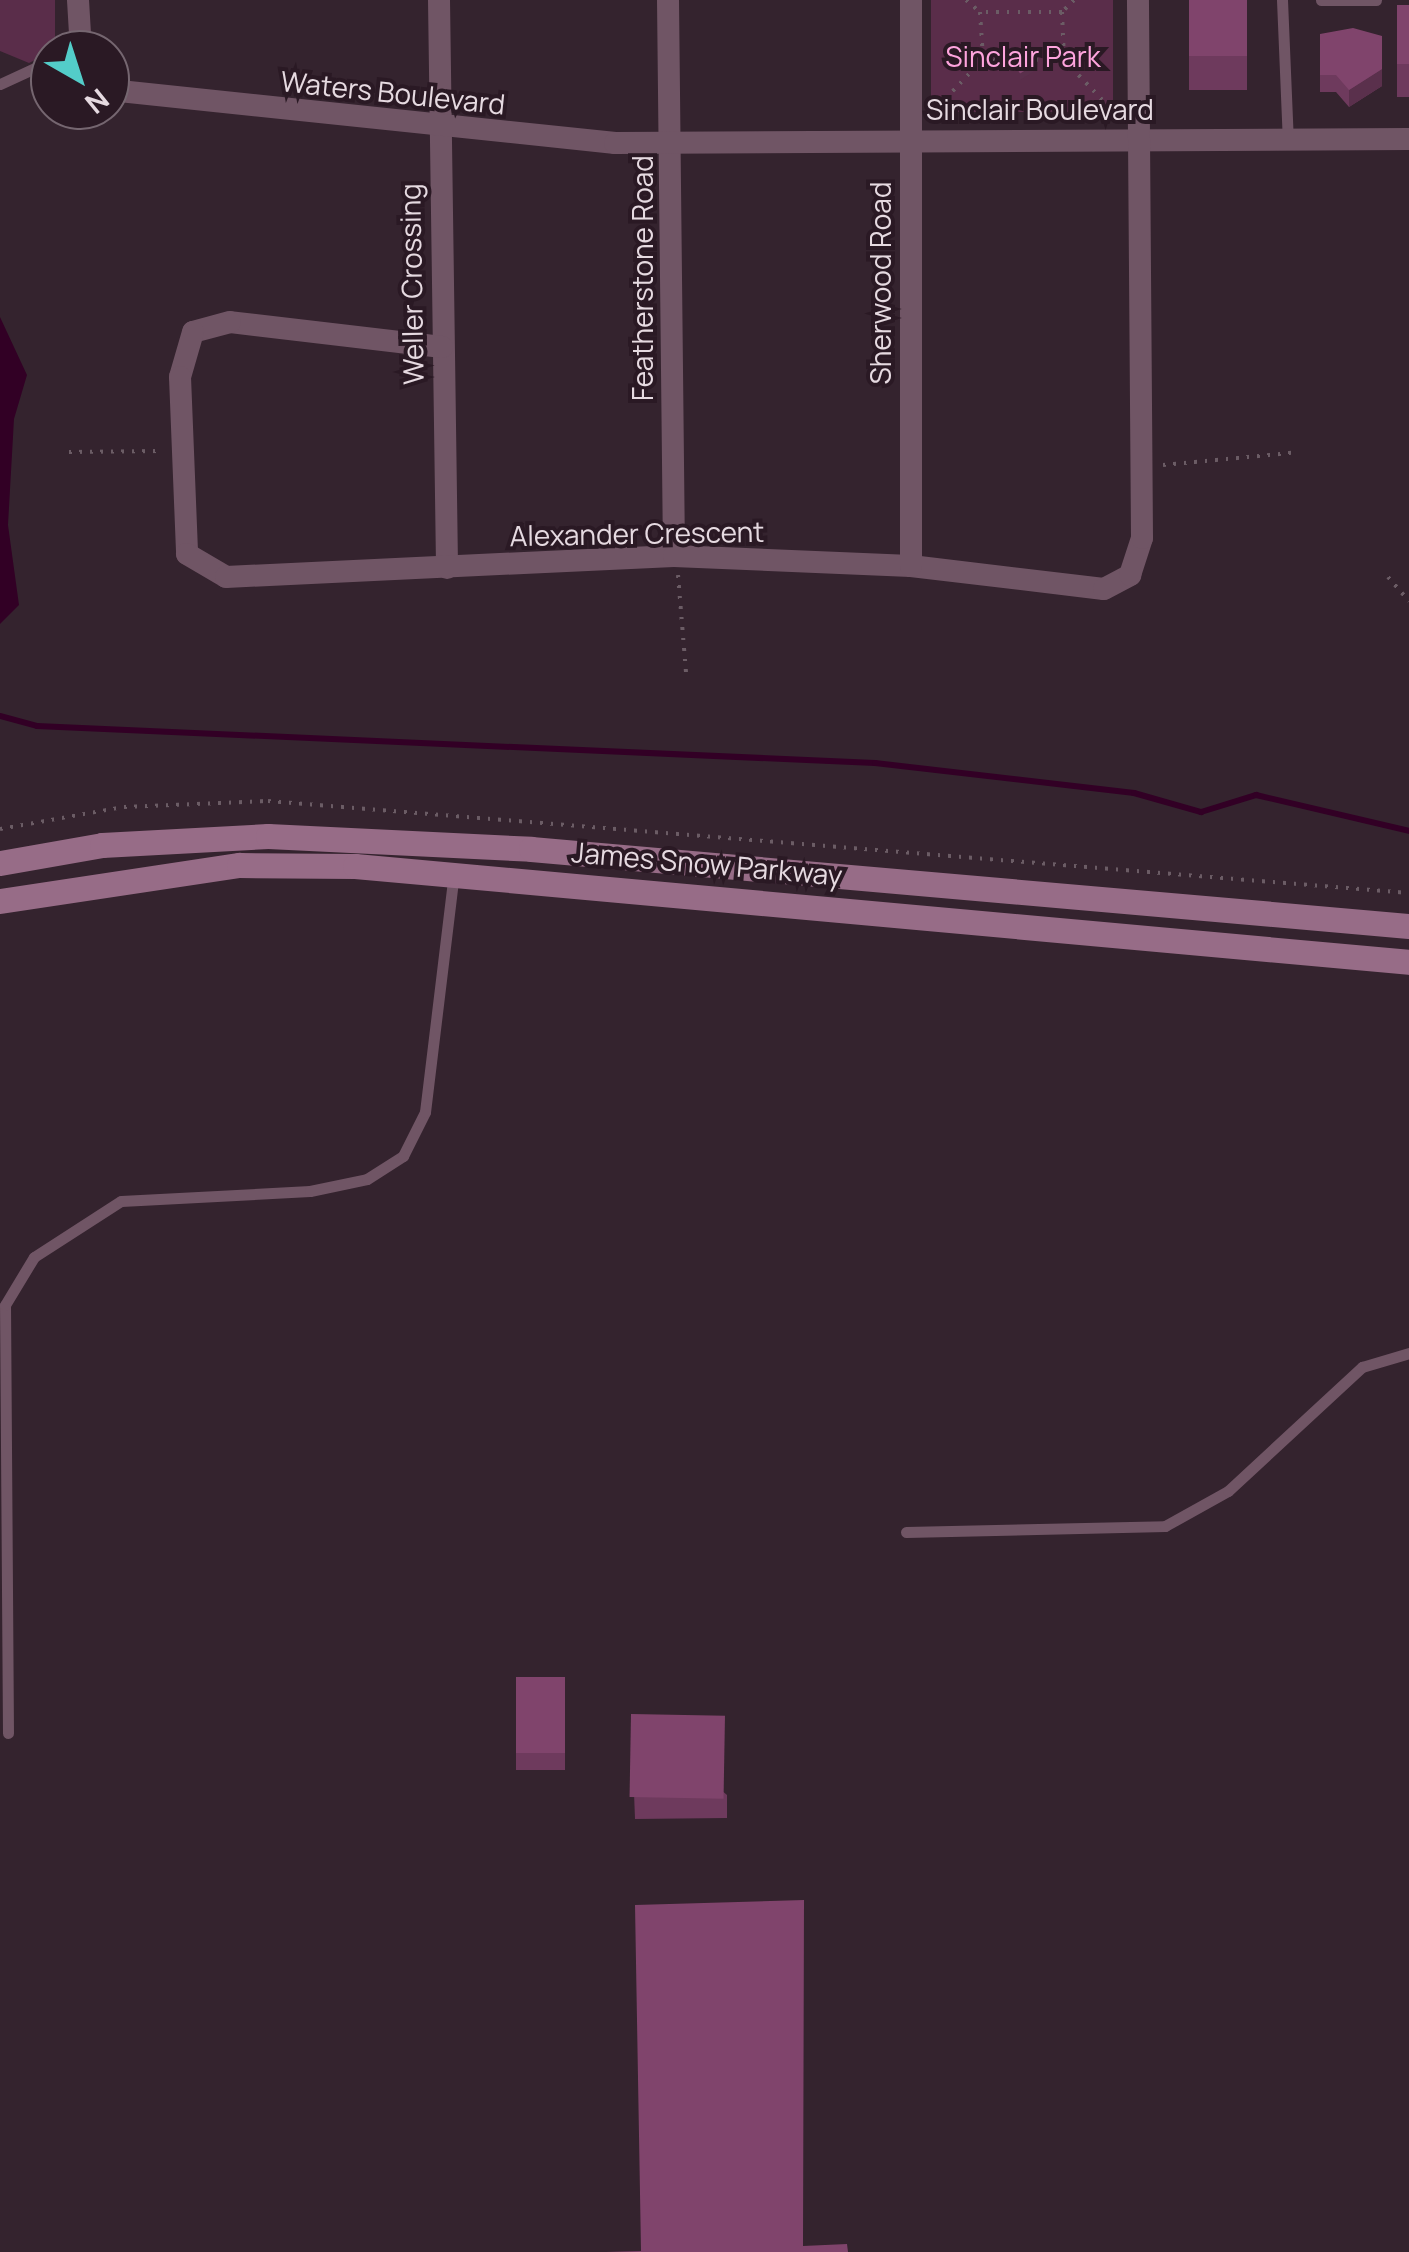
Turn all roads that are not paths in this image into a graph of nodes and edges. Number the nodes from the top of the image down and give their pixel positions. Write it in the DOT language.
graph roads {
  1 [pos="78,0"];
  2 [pos="438,0"];
  3 [pos="668,0"];
  4 [pos="912,0"];
  5 [pos="1138,0"];
  6 [pos="1282,0"];
  7 [pos="1321,0"];
  8 [pos="1376,0"];
  9 [pos="78,30"];
  10 [pos="30,70"];
  11 [pos="0,84"];
  12 [pos="130,92"];
  13 [pos="439,131"];
  14 [pos="1140,138"];
  15 [pos="1409,139"];
  16 [pos="909,140"];
  17 [pos="1288,141"];
  18 [pos="671,144"];
  19 [pos="442,346"];
  20 [pos="674,556"];
  21 [pos="911,566"];
  22 [pos="447,568"];
  23 [pos="0,863"];
  24 [pos="454,873"];
  25 [pos="0,901"];
  26 [pos="1409,926"];
  27 [pos="1409,962"];
  28 [pos="1409,1353"];
  29 [pos="906,1532"];
  30 [pos="8,1733"];
  1 -- 9 [label="street"];
  2 -- 13 [label="street, Weller Crossing"];
  3 -- 18 [label="street, Featherstone Road"];
  4 -- 16 [label="street, Sherwood Road"];
  5 -- 14 [label="street, Alexander Crescent"];
  6 -- 17 [label="lane"];
  7 -- 8 [label="lane"];
  10 -- 11 [label="lane"];
  12 -- 13 [label="street, Waters Boulevard"];
  13 -- 18 [label="street, Waters Boulevard"];
  13 -- 19 [label="street, Weller Crossing"];
  14 -- 16 [label="street, Sinclair Boulevard"];
  14 -- 17 [label="street, Sinclair Boulevard"];
  14 -- 21 [label="street, Alexander Crescent"];
  15 -- 17 [label="street, Sinclair Boulevard"];
  16 -- 18 [label="street, Sinclair Boulevard"];
  16 -- 21 [label="street, Sherwood Road"];
  18 -- 20 [label="street, Featherstone Road"];
  19 -- 22 [label="street, Weller Crossing"];
  19 -- 22 [label="street, Alexander Crescent"];
  20 -- 21 [label="street, Alexander Crescent"];
  20 -- 22 [label="street, Alexander Crescent"];
  23 -- 26 [label="main road, James Snow Parkway"];
  24 -- 25 [label="main road, James Snow Parkway"];
  24 -- 27 [label="main road, James Snow Parkway"];
  24 -- 30 [label="lane"];
  28 -- 29 [label="lane"];
}
